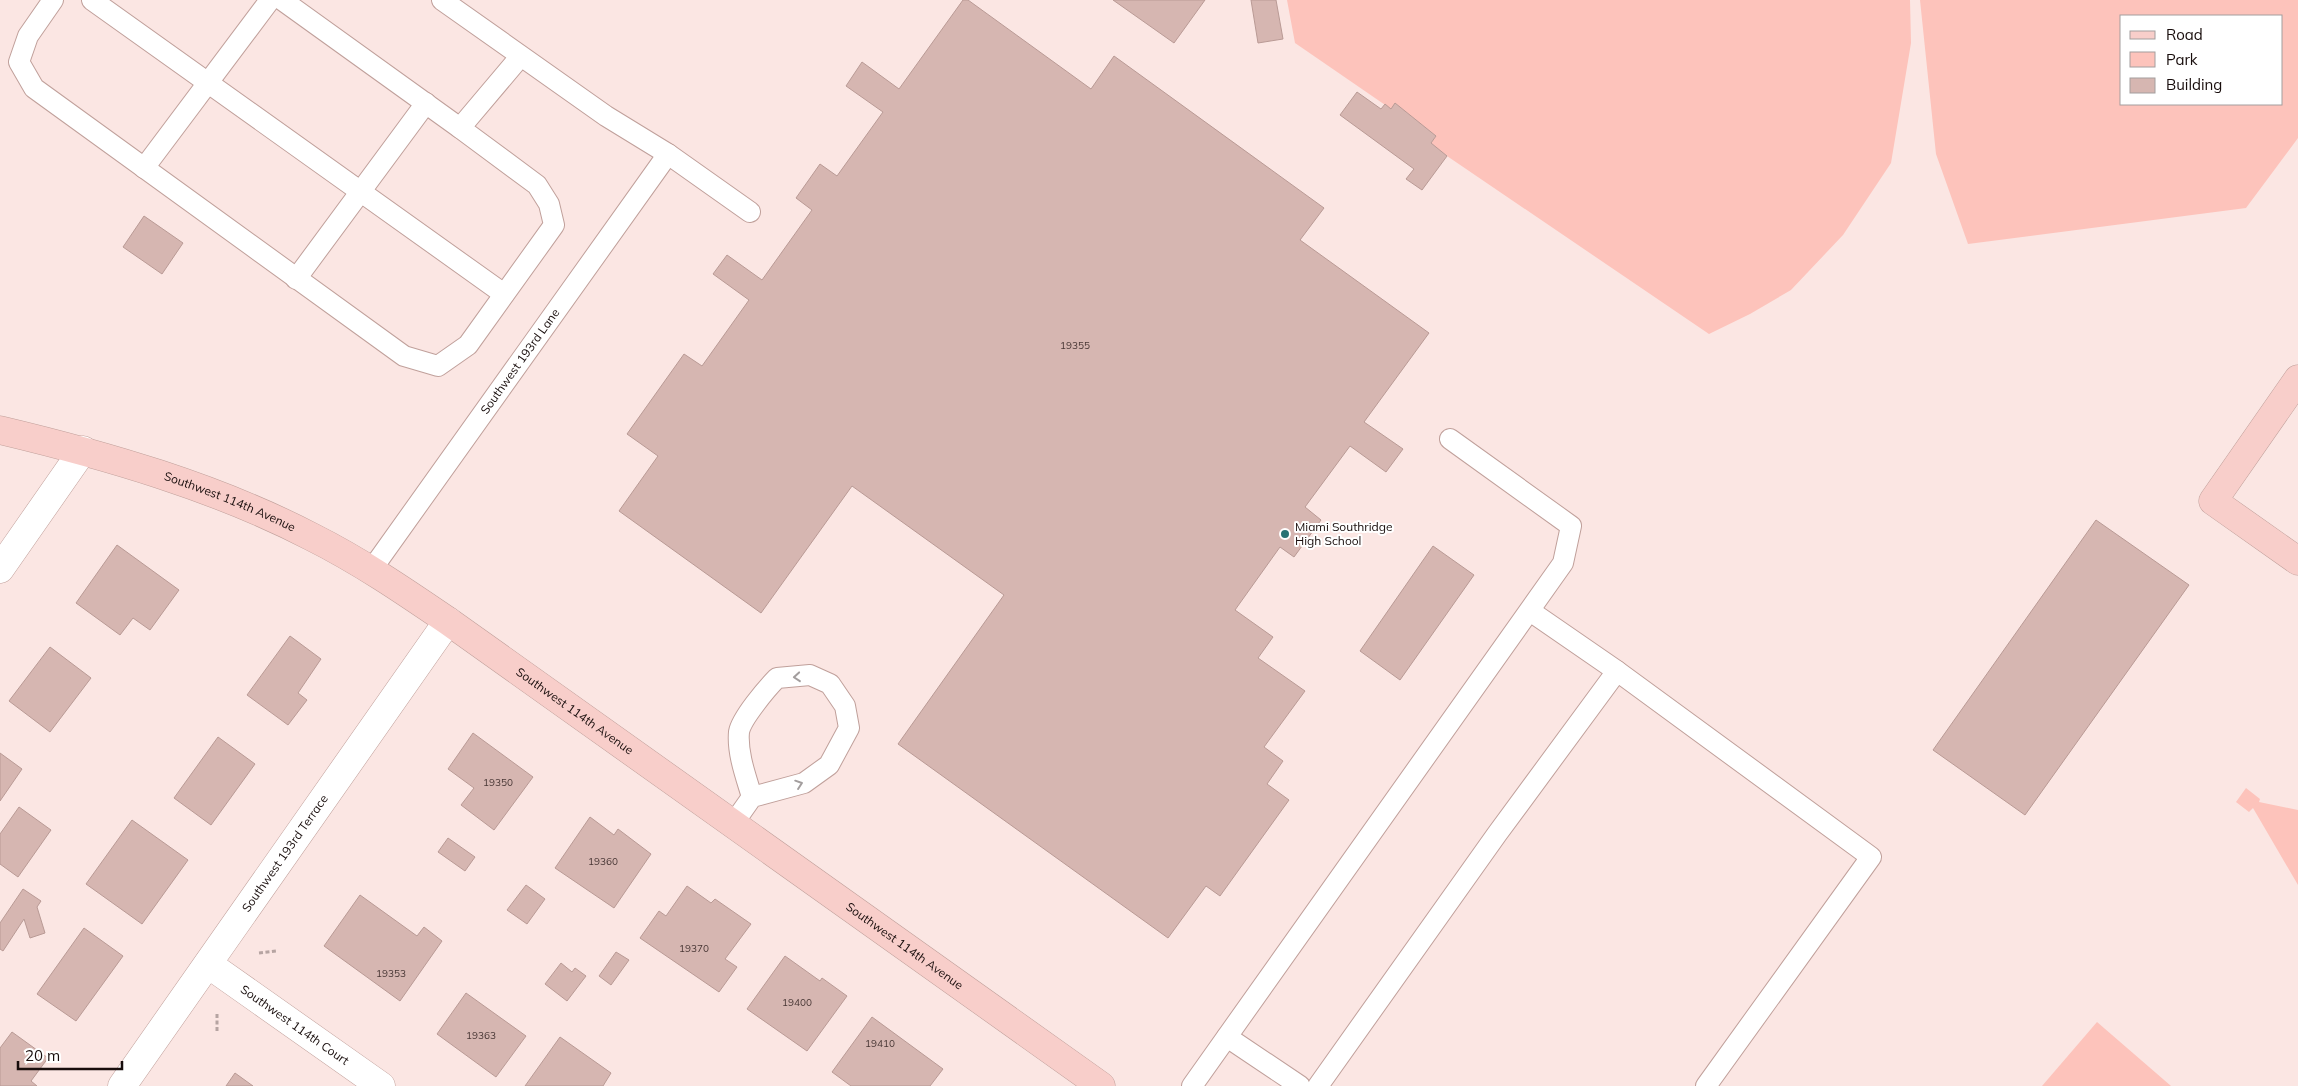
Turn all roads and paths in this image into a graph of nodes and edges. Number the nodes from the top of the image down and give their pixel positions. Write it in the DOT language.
graph roads {
  1 [pos="53,0"];
  2 [pos="92,0"];
  3 [pos="270,0"];
  4 [pos="282,0"];
  5 [pos="442,0"];
  6 [pos="520,57"];
  7 [pos="209,83"];
  8 [pos="426,104"];
  9 [pos="460,128"];
  10 [pos="668,154"];
  11 [pos="144,168"];
  12 [pos="361,192"];
  13 [pos="750,212"];
  14 [pos="296,279"];
  15 [pos="504,294"];
  16 [pos="2298,379"];
  17 [pos="0,430"];
  18 [pos="1450,439"];
  19 [pos="84,450"];
  20 [pos="2298,561"];
  21 [pos="0,568"];
  22 [pos="372,569"];
  23 [pos="1530,611"];
  24 [pos="448,621"];
  25 [pos="1617,671"];
  26 [pos="752,797"];
  27 [pos="733,824"];
  28 [pos="276,951"];
  29 [pos="259,953"];
  30 [pos="208,964"];
  31 [pos="217,1013"];
  32 [pos="217,1031"];
  33 [pos="1227,1037"];
  34 [pos="122,1086"];
  35 [pos="381,1086"];
  36 [pos="1101,1086"];
  37 [pos="1192,1086"];
  38 [pos="1300,1086"];
  39 [pos="1318,1086"];
  40 [pos="1706,1086"];
  1 -- 11 [label="lane"];
  2 -- 7 [label="lane"];
  3 -- 7 [label="lane"];
  4 -- 8 [label="lane"];
  5 -- 6 [label="lane"];
  6 -- 9 [label="lane"];
  6 -- 10 [label="lane"];
  7 -- 11 [label="lane"];
  7 -- 12 [label="lane"];
  8 -- 9 [label="lane"];
  8 -- 12 [label="lane"];
  9 -- 15 [label="lane"];
  10 -- 13 [label="lane"];
  10 -- 22 [label="lane, Southwest 193rd Lane"];
  11 -- 14 [label="lane"];
  12 -- 14 [label="lane"];
  12 -- 15 [label="lane"];
  14 -- 15 [label="lane"];
  16 -- 20 [label="street"];
  17 -- 19 [label="street, Southwest 114th Avenue"];
  18 -- 23 [label="lane"];
  19 -- 21 [label="street"];
  19 -- 22 [label="street, Southwest 114th Avenue"];
  22 -- 24 [label="street, Southwest 114th Avenue"];
  23 -- 25 [label="lane"];
  23 -- 33 [label="lane"];
  24 -- 27 [label="street, Southwest 114th Avenue"];
  24 -- 30 [label="street, Southwest 193rd Terrace"];
  25 -- 39 [label="lane"];
  25 -- 40 [label="lane"];
  26 -- 26 [label="lane, one-way"];
  26 -- 27 [label="lane"];
  27 -- 36 [label="street, Southwest 114th Avenue"];
  28 -- 29 [label="path"];
  30 -- 34 [label="street, Southwest 193rd Terrace"];
  30 -- 35 [label="street, Southwest 114th Court"];
  31 -- 32 [label="path"];
  33 -- 37 [label="lane"];
  33 -- 38 [label="lane"];
}
